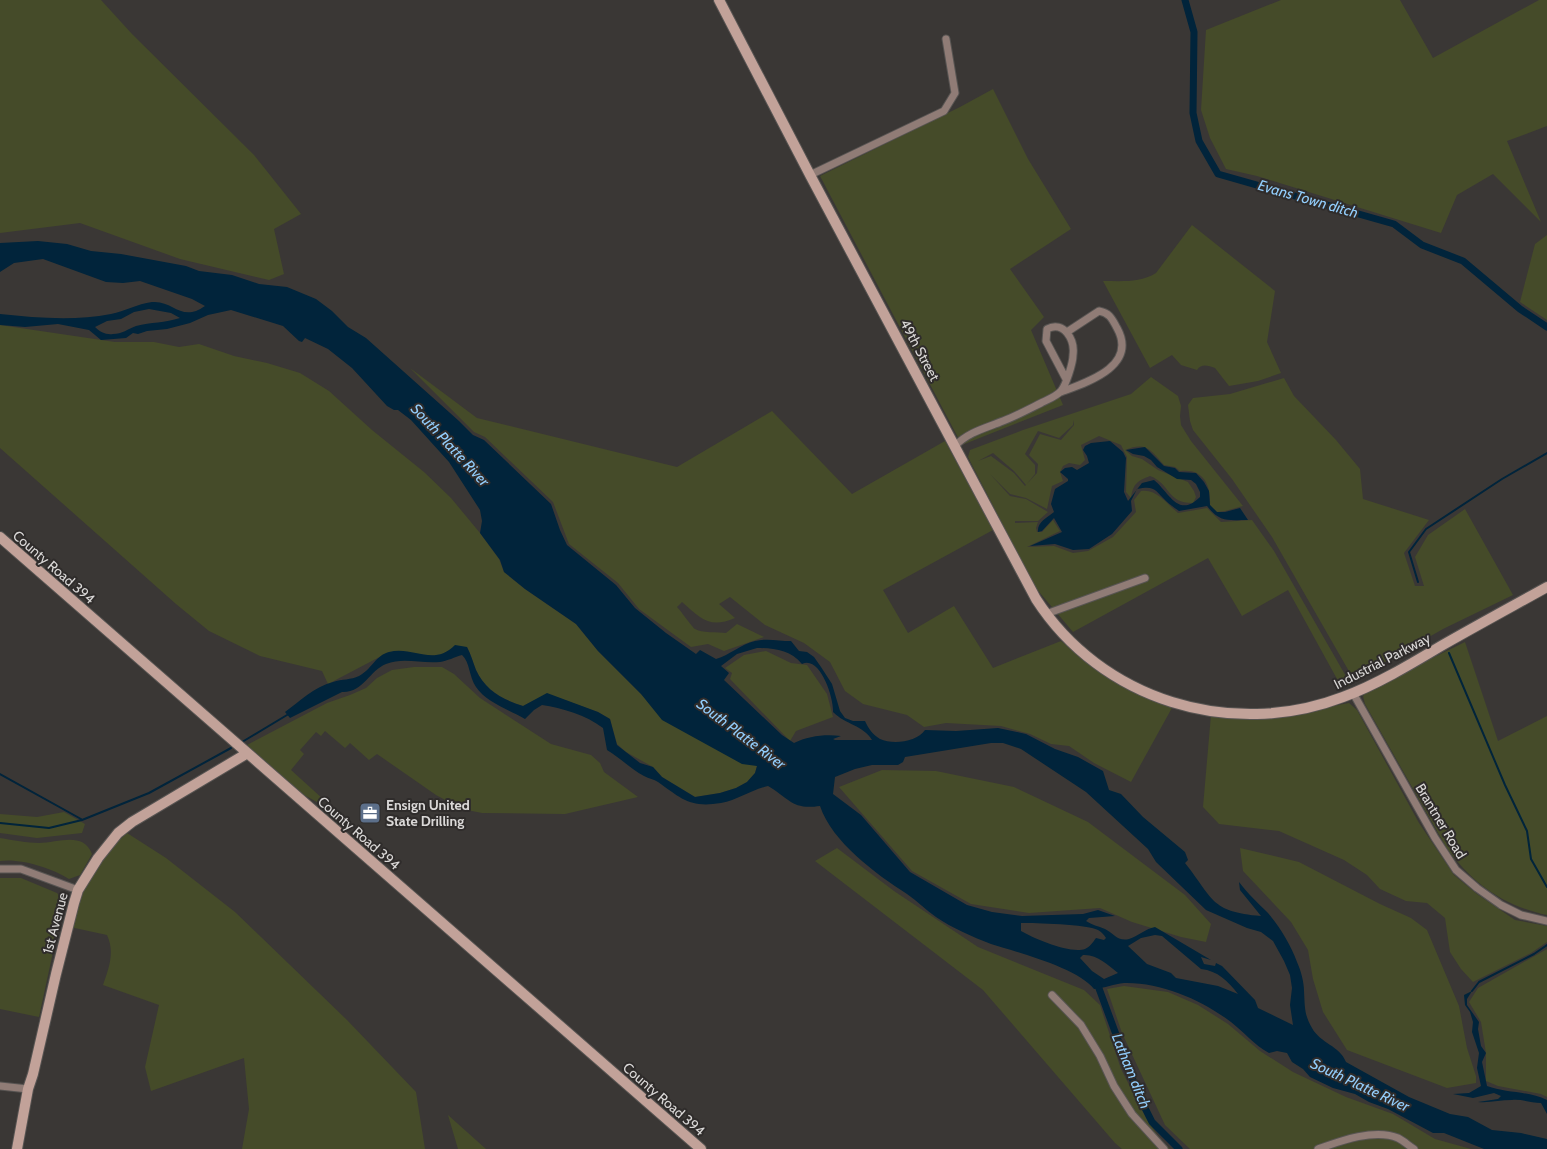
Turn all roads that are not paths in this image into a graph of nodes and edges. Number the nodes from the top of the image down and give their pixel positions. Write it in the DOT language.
graph roads {
  1 [pos="719,0"];
  2 [pos="946,39"];
  3 [pos="810,175"];
  4 [pos="1067,332"];
  5 [pos="1066,379"];
  6 [pos="1061,392"];
  7 [pos="955,446"];
  8 [pos="0,537"];
  9 [pos="1145,578"];
  10 [pos="1547,587"];
  11 [pos="1046,614"];
  12 [pos="1131,685"];
  13 [pos="1352,693"];
  14 [pos="246,754"];
  15 [pos="0,869"];
  16 [pos="78,890"];
  17 [pos="1547,921"];
  18 [pos="1052,995"];
  19 [pos="0,1086"];
  20 [pos="28,1089"];
  21 [pos="17,1149"];
  22 [pos="701,1149"];
  23 [pos="1164,1149"];
  24 [pos="1318,1149"];
  25 [pos="1414,1149"];
  1 -- 3 [label="street, 49th Street"];
  2 -- 3 [label="street"];
  3 -- 7 [label="street, 49th Street"];
  4 -- 5 [label="street"];
  4 -- 5 [label="street"];
  4 -- 6 [label="street"];
  5 -- 6 [label="street"];
  6 -- 7 [label="street"];
  7 -- 11 [label="street, 49th Street"];
  8 -- 14 [label="street, County Road 394"];
  9 -- 11 [label="street"];
  10 -- 13 [label="street, Industrial Parkway"];
  11 -- 12 [label="street, 49th Street"];
  12 -- 13 [label="street, Industrial Parkway"];
  13 -- 17 [label="street, Brantner Road"];
  14 -- 16 [label="street, 1st Avenue"];
  14 -- 22 [label="street, County Road 394"];
  15 -- 16 [label="street"];
  16 -- 20 [label="street, 1st Avenue"];
  18 -- 23 [label="street"];
  19 -- 20 [label="street"];
  20 -- 21 [label="street, 1st Avenue"];
  24 -- 25 [label="street"];
}
